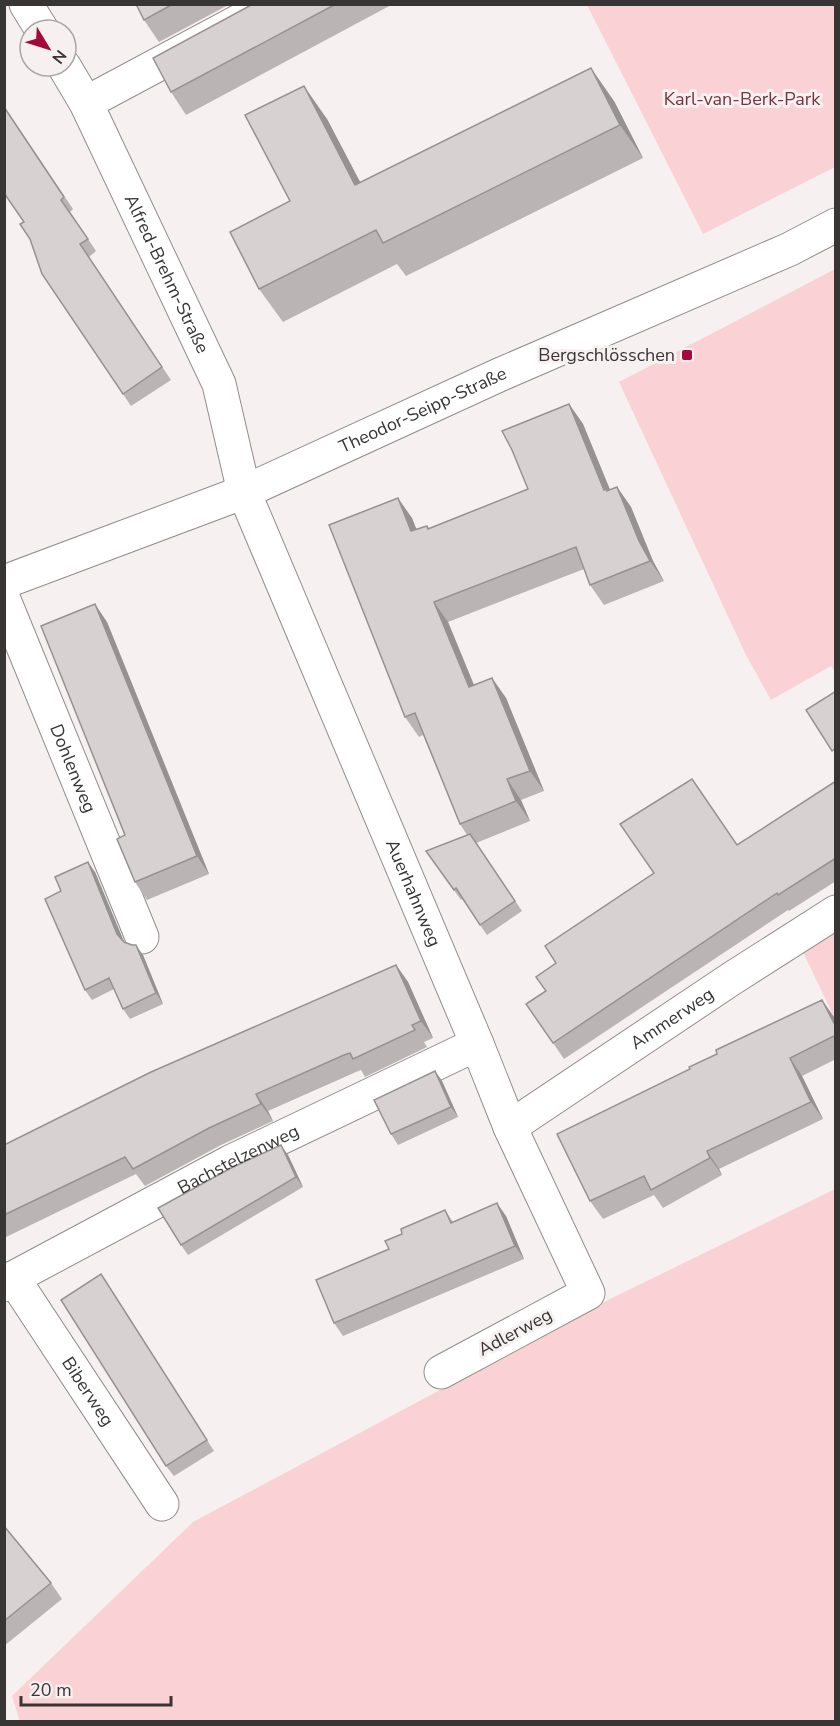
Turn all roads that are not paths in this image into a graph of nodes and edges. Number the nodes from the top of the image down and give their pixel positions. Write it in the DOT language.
graph roads {
  1 [pos="26,4"];
  2 [pos="271,4"];
  3 [pos="35,18"];
  4 [pos="71,78"];
  5 [pos="86,103"];
  6 [pos="836,225"];
  7 [pos="244,492"];
  8 [pos="4,582"];
  9 [pos="4,600"];
  10 [pos="836,912"];
  11 [pos="142,937"];
  12 [pos="477,1044"];
  13 [pos="510,1127"];
  14 [pos="9,1282"];
  15 [pos="588,1293"];
  16 [pos="441,1372"];
  17 [pos="162,1504"];
  1 -- 3 [label="street"];
  2 -- 5 [label="street"];
  4 -- 5 [label="street, Alfred-Brehm-Straße"];
  5 -- 7 [label="street, Alfred-Brehm-Straße"];
  6 -- 7 [label="street, Theodor-Seipp-Straße"];
  7 -- 8 [label="street, Theodor-Seipp-Straße"];
  7 -- 12 [label="street, Auerhahnweg"];
  9 -- 11 [label="street, Dohlenweg"];
  10 -- 13 [label="street, Ammerweg"];
  12 -- 13 [label="street, Auerhahnweg"];
  12 -- 14 [label="street, Bachstelzenweg"];
  13 -- 15 [label="street, Auerhahnweg"];
  14 -- 17 [label="street, Biberweg"];
  15 -- 16 [label="street, Adlerweg"];
}
